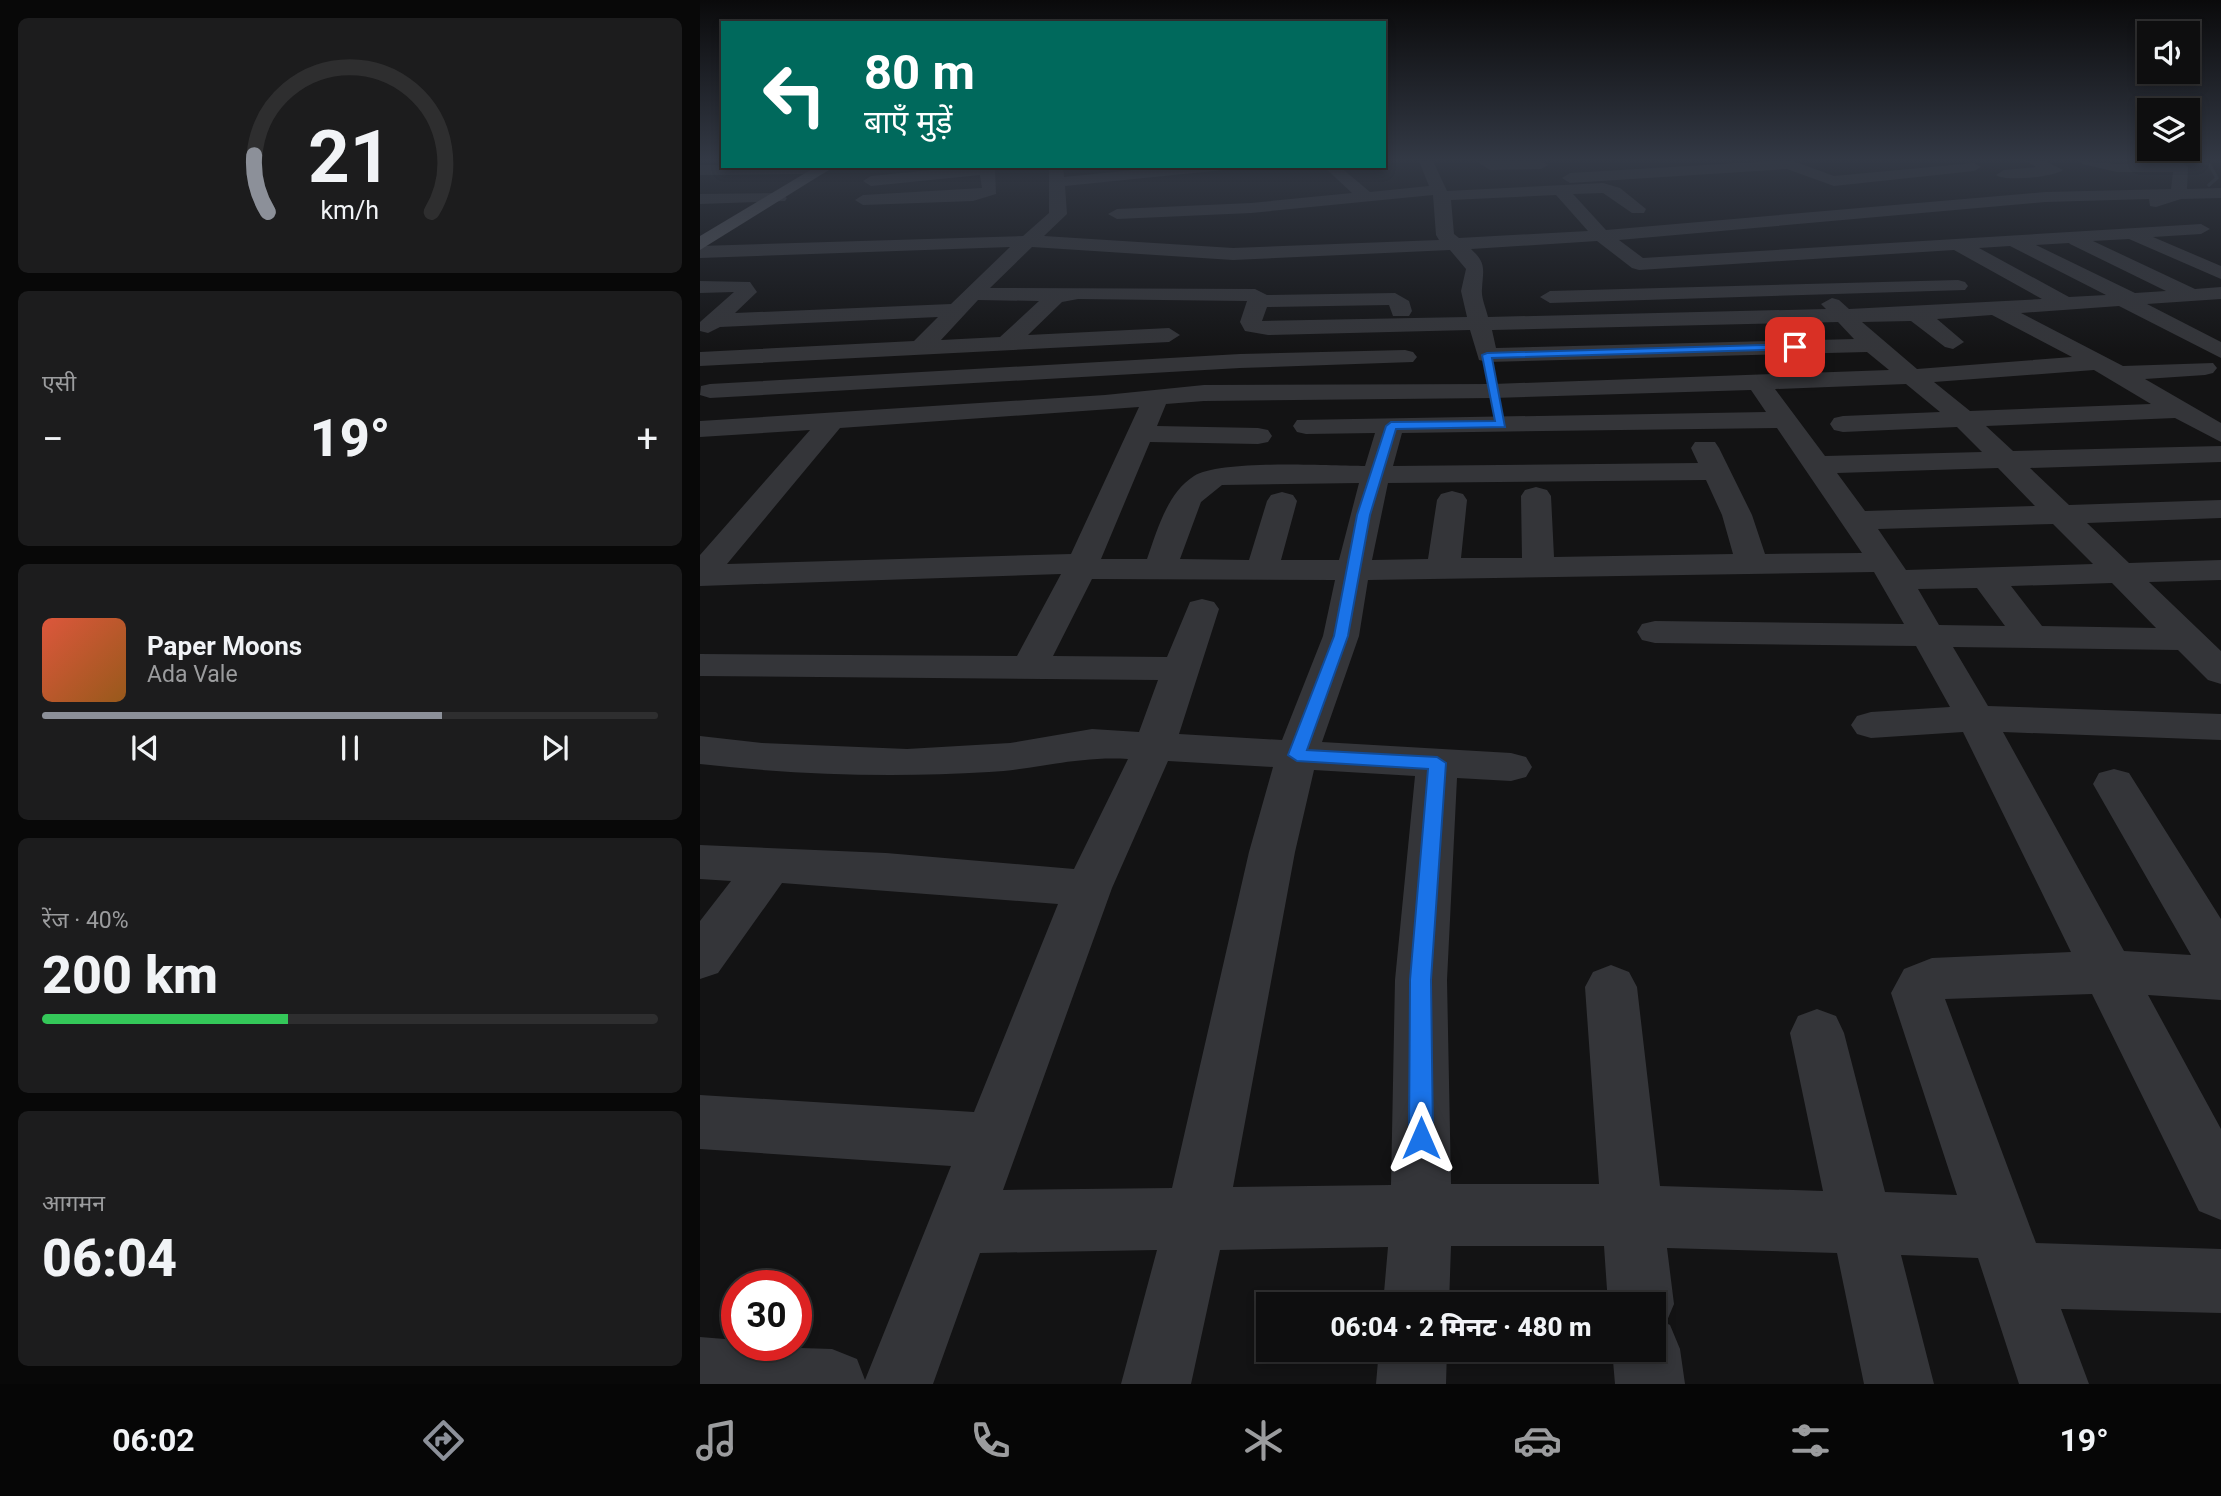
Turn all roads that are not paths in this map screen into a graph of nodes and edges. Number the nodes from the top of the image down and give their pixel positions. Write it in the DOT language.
graph roads {
  1 [pos="733,226"];
  2 [pos="1045,226"];
  3 [pos="1107,226"];
  4 [pos="1172,226"];
  5 [pos="1443,226"];
  6 [pos="1591,226"];
  7 [pos="1711,226"];
  8 [pos="1734,226"];
  9 [pos="1740,226"];
  10 [pos="1796,226"];
  11 [pos="1865,226"];
  12 [pos="1982,226"];
  13 [pos="2046,226"];
  14 [pos="2190,226"];
  15 [pos="825,229"];
  16 [pos="1673,231"];
  17 [pos="1599,234"];
  18 [pos="2132,234"];
  19 [pos="2072,238"];
  20 [pos="1029,239"];
  21 [pos="1094,241"];
  22 [pos="2014,241"];
  23 [pos="1455,242"];
  24 [pos="808,243"];
  25 [pos="1957,244"];
  26 [pos="700,245"];
  27 [pos="1158,245"];
  28 [pos="1896,248"];
  29 [pos="1840,251"];
  30 [pos="700,252"];
  31 [pos="1309,253"];
  32 [pos="1774,256"];
  33 [pos="1076,260"];
  34 [pos="1712,261"];
  35 [pos="1669,264"];
  36 [pos="998,268"];
  37 [pos="1033,268"];
  38 [pos="1140,268"];
  39 [pos="1165,268"];
  40 [pos="1605,271"];
  41 [pos="1873,272"];
  42 [pos="2221,273"];
  43 [pos="1811,282"];
  44 [pos="1958,286"];
  45 [pos="700,287"];
  46 [pos="1690,293"];
  47 [pos="2221,293"];
  48 [pos="972,294"];
  49 [pos="1061,295"];
  50 [pos="1610,295"];
  51 [pos="2194,296"];
  52 [pos="1499,298"];
  53 [pos="1525,298"];
  54 [pos="1474,299"];
  55 [pos="2127,300"];
  56 [pos="1449,301"];
  57 [pos="1424,302"];
  58 [pos="2068,304"];
  59 [pos="1254,309"];
  60 [pos="2221,309"];
  61 [pos="956,310"];
  62 [pos="1400,310"];
  63 [pos="1997,310"];
  64 [pos="1916,314"];
  65 [pos="1034,316"];
  66 [pos="1843,316"];
  67 [pos="1074,317"];
  68 [pos="1101,317"];
  69 [pos="1617,322"];
  70 [pos="1480,325"];
  71 [pos="707,326"];
  72 [pos="1223,340"];
  73 [pos="1953,342"];
  74 [pos="1006,344"];
  75 [pos="1873,345"];
  76 [pos="919,349"];
  77 [pos="1629,352"];
  78 [pos="1487,355"];
  79 [pos="750,357"];
  80 [pos="1405,357"];
  81 [pos="700,359"];
  82 [pos="2213,359"];
  83 [pos="2109,368"];
  84 [pos="1773,370"];
  85 [pos="1911,377"];
  86 [pos="1642,386"];
  87 [pos="1493,391"];
  88 [pos="705,395"];
  89 [pos="1156,398"];
  90 [pos="2221,406"];
  91 [pos="1398,408"];
  92 [pos="2182,410"];
  93 [pos="1963,418"];
  94 [pos="1785,420"];
  95 [pos="832,421"];
  96 [pos="1694,423"];
  97 [pos="1501,424"];
  98 [pos="1843,424"];
  99 [pos="1306,426"];
  100 [pos="700,429"];
  101 [pos="1140,434"];
  102 [pos="2221,434"];
  103 [pos="1258,436"];
  104 [pos="2221,454"];
  105 [pos="2005,460"];
  106 [pos="1816,465"];
  107 [pos="1715,471"];
  108 [pos="1509,472"];
  109 [pos="1376,474"];
  110 [pos="1536,496"];
  111 [pos="1452,500"];
  112 [pos="1282,501"];
  113 [pos="2221,509"];
  114 [pos="2061,516"];
  115 [pos="1855,521"];
  116 [pos="1082,566"];
  117 [pos="1753,566"];
  118 [pos="1538,567"];
  119 [pos="1443,568"];
  120 [pos="1160,569"];
  121 [pos="1262,570"];
  122 [pos="1353,570"];
  123 [pos="1890,571"];
  124 [pos="2119,574"];
  125 [pos="701,575"];
  126 [pos="2214,577"];
  127 [pos="1987,578"];
  128 [pos="1202,609"];
  129 [pos="1655,632"];
  130 [pos="1929,638"];
  131 [pos="2032,638"];
  132 [pos="2187,639"];
  133 [pos="700,665"];
  134 [pos="1028,668"];
  135 [pos="1181,669"];
  136 [pos="2221,671"];
  137 [pos="1976,718"];
  138 [pos="1871,725"];
  139 [pos="2221,727"];
  140 [pos="1154,747"];
  141 [pos="700,750"];
  142 [pos="1297,755"];
  143 [pos="1437,763"];
  144 [pos="1511,767"];
  145 [pos="2114,784"];
  146 [pos="700,862"];
  147 [pos="770,865"];
  148 [pos="1088,888"];
  149 [pos="700,958"];
  150 [pos="2221,962"];
  151 [pos="2109,972"];
  152 [pos="2221,978"];
  153 [pos="1611,987"];
  154 [pos="1817,1033"];
  155 [pos="700,1122"];
  156 [pos="991,1141"];
  157 [pos="2221,1190"];
  158 [pos="1421,1216"];
  159 [pos="1632,1217"];
  160 [pos="1196,1219"];
  161 [pos="959,1222"];
  162 [pos="1862,1225"];
  163 [pos="2007,1251"];
  164 [pos="2221,1281"];
  165 [pos="1417,1292"];
  166 [pos="1640,1292"];
  167 [pos="1412,1362"];
  168 [pos="1647,1362"];
  169 [pos="700,1371"];
  170 [pos="832,1384"];
  171 [pos="898,1384"];
  172 [pos="1156,1384"];
  173 [pos="1411,1384"];
  174 [pos="1650,1384"];
  175 [pos="1899,1384"];
  176 [pos="2054,1384"];
  1 -- 26 [label="main road"];
  2 -- 20 [label="street"];
  3 -- 21 [label="street"];
  4 -- 27 [label="street"];
  5 -- 23 [label="street"];
  6 -- 17 [label="street"];
  7 -- 17 [label="street"];
  8 -- 9 [label="street"];
  8 -- 16 [label="street"];
  8 -- 32 [label="street"];
  10 -- 29 [label="street"];
  11 -- 28 [label="street"];
  12 -- 22 [label="street"];
  13 -- 19 [label="street"];
  14 -- 18 [label="street"];
  15 -- 24 [label="street"];
  16 -- 17 [label="street"];
  16 -- 34 [label="street"];
  17 -- 23 [label="street"];
  17 -- 35 [label="street"];
  18 -- 19 [label="street"];
  18 -- 42 [label="street"];
  19 -- 22 [label="street"];
  19 -- 51 [label="street"];
  20 -- 21 [label="street"];
  20 -- 24 [label="street"];
  20 -- 30 [label="street"];
  20 -- 36 [label="street"];
  21 -- 27 [label="street"];
  21 -- 33 [label="street"];
  22 -- 25 [label="street"];
  22 -- 55 [label="street"];
  23 -- 27 [label="street"];
  23 -- 31 [label="street"];
  23 -- 54 [label="street"];
  24 -- 26 [label="street"];
  25 -- 28 [label="street"];
  25 -- 58 [label="street"];
  27 -- 31 [label="street"];
  27 -- 38 [label="street"];
  28 -- 29 [label="street"];
  28 -- 44 [label="street"];
  29 -- 32 [label="street"];
  29 -- 41 [label="street"];
  31 -- 39 [label="street"];
  32 -- 34 [label="street"];
  32 -- 43 [label="street"];
  34 -- 35 [label="street"];
  35 -- 46 [label="street"];
  36 -- 37 [label="street"];
  36 -- 48 [label="street"];
  40 -- 50 [label="street"];
  43 -- 44 [label="street"];
  43 -- 46 [label="street"];
  43 -- 66 [label="street"];
  44 -- 63 [label="street"];
  45 -- 71 [label="street"];
  46 -- 50 [label="street"];
  47 -- 51 [label="street"];
  48 -- 49 [label="street"];
  48 -- 61 [label="street"];
  49 -- 59 [label="street"];
  49 -- 65 [label="street"];
  50 -- 53 [label="street"];
  50 -- 69 [label="street"];
  51 -- 55 [label="street"];
  51 -- 60 [label="street"];
  52 -- 54 [label="street"];
  54 -- 56 [label="street"];
  54 -- 70 [label="street"];
  55 -- 58 [label="street"];
  55 -- 82 [label="street"];
  57 -- 62 [label="street"];
  58 -- 63 [label="street"];
  59 -- 62 [label="street"];
  59 -- 72 [label="street"];
  61 -- 71 [label="street"];
  61 -- 76 [label="street"];
  62 -- 70 [label="street"];
  62 -- 80 [label="street"];
  63 -- 64 [label="street"];
  63 -- 83 [label="street"];
  64 -- 66 [label="street"];
  64 -- 73 [label="street"];
  65 -- 67 [label="street"];
  65 -- 74 [label="street"];
  66 -- 69 [label="street"];
  66 -- 75 [label="street"];
  68 -- 74 [label="street"];
  69 -- 70 [label="street"];
  69 -- 77 [label="street"];
  70 -- 78 [label="street"];
  72 -- 80 [label="street"];
  72 -- 88 [label="street"];
  74 -- 76 [label="street"];
  75 -- 84 [label="street"];
  75 -- 85 [label="street"];
  76 -- 79 [label="street"];
  77 -- 78 [label="street"];
  77 -- 84 [label="street"];
  77 -- 86 [label="street"];
  78 -- 87 [label="street"];
  79 -- 81 [label="street"];
  79 -- 88 [label="street"];
  80 -- 91 [label="street"];
  82 -- 83 [label="street"];
  83 -- 85 [label="street"];
  83 -- 92 [label="street"];
  84 -- 85 [label="street"];
  84 -- 86 [label="street"];
  84 -- 94 [label="street"];
  85 -- 93 [label="street"];
  86 -- 87 [label="street"];
  87 -- 91 [label="street"];
  87 -- 97 [label="street"];
  89 -- 91 [label="street"];
  89 -- 95 [label="street"];
  89 -- 101 [label="street"];
  90 -- 92 [label="street"];
  91 -- 97 [label="street"];
  91 -- 99 [label="street"];
  91 -- 109 [label="street"];
  92 -- 93 [label="street"];
  92 -- 102 [label="street"];
  93 -- 98 [label="street"];
  93 -- 105 [label="street"];
  94 -- 96 [label="street"];
  94 -- 106 [label="street"];
  95 -- 100 [label="street"];
  95 -- 125 [label="street"];
  96 -- 97 [label="street"];
  96 -- 107 [label="street"];
  97 -- 108 [label="street"];
  101 -- 103 [label="street"];
  101 -- 116 [label="street"];
  104 -- 105 [label="street"];
  105 -- 106 [label="street"];
  105 -- 114 [label="street"];
  106 -- 115 [label="street"];
  107 -- 108 [label="street"];
  107 -- 117 [label="street"];
  108 -- 109 [label="street"];
  109 -- 120 [label="street"];
  109 -- 122 [label="street"];
  110 -- 118 [label="street"];
  111 -- 119 [label="street"];
  112 -- 121 [label="street"];
  113 -- 114 [label="street"];
  114 -- 115 [label="street"];
  114 -- 124 [label="street"];
  115 -- 123 [label="street"];
  116 -- 120 [label="street"];
  116 -- 125 [label="street"];
  116 -- 134 [label="street"];
  117 -- 118 [label="street"];
  117 -- 123 [label="street"];
  118 -- 119 [label="street"];
  119 -- 122 [label="street"];
  120 -- 121 [label="street"];
  121 -- 122 [label="street"];
  122 -- 142 [label="street"];
  123 -- 127 [label="street"];
  123 -- 130 [label="street"];
  124 -- 126 [label="street"];
  124 -- 127 [label="street"];
  124 -- 132 [label="street"];
  127 -- 131 [label="street"];
  128 -- 135 [label="street"];
  129 -- 130 [label="street"];
  130 -- 131 [label="street"];
  130 -- 137 [label="street"];
  131 -- 132 [label="street"];
  132 -- 136 [label="street"];
  133 -- 134 [label="street"];
  134 -- 135 [label="street"];
  135 -- 140 [label="street"];
  137 -- 138 [label="street"];
  137 -- 139 [label="street"];
  137 -- 151 [label="street"];
  140 -- 141 [label="street"];
  140 -- 142 [label="street"];
  140 -- 148 [label="street"];
  142 -- 143 [label="street"];
  142 -- 160 [label="street"];
  143 -- 144 [label="street"];
  143 -- 158 [label="street"];
  145 -- 150 [label="street"];
  146 -- 147 [label="street"];
  147 -- 148 [label="street"];
  147 -- 149 [label="street"];
  148 -- 156 [label="street"];
  151 -- 152 [label="street"];
  151 -- 157 [label="street"];
  151 -- 163 [label="street"];
  153 -- 159 [label="street"];
  154 -- 162 [label="street"];
  155 -- 156 [label="street"];
  156 -- 161 [label="street"];
  158 -- 159 [label="street"];
  158 -- 160 [label="street"];
  158 -- 165 [label="street"];
  159 -- 162 [label="street"];
  159 -- 166 [label="street"];
  160 -- 161 [label="street"];
  160 -- 172 [label="street"];
  161 -- 171 [label="street"];
  162 -- 163 [label="street"];
  162 -- 175 [label="street"];
  163 -- 164 [label="street"];
  163 -- 176 [label="street"];
  167 -- 173 [label="street"];
  168 -- 174 [label="street"];
  169 -- 170 [label="street"];
}
